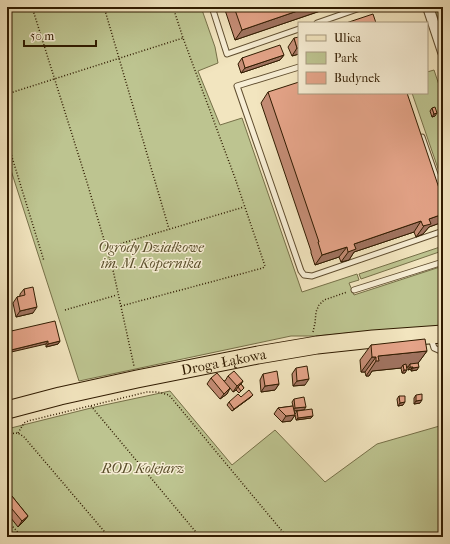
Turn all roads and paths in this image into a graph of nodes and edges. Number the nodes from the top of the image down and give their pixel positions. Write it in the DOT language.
graph roads {
  1 [pos="32,7"];
  2 [pos="104,7"];
  3 [pos="173,7"];
  4 [pos="212,7"];
  5 [pos="363,7"];
  6 [pos="428,7"];
  7 [pos="320,22"];
  8 [pos="298,29"];
  9 [pos="183,38"];
  10 [pos="443,52"];
  11 [pos="119,58"];
  12 [pos="298,66"];
  13 [pos="55,79"];
  14 [pos="7,94"];
  15 [pos="419,130"];
  16 [pos="7,142"];
  17 [pos="443,197"];
  18 [pos="244,207"];
  19 [pos="169,229"];
  20 [pos="443,231"];
  21 [pos="106,248"];
  22 [pos="44,262"];
  23 [pos="443,262"];
  24 [pos="354,290"];
  25 [pos="118,295"];
  26 [pos="121,306"];
  27 [pos="66,310"];
  28 [pos="313,332"];
  29 [pos="437,334"];
  30 [pos="443,352"];
  31 [pos="137,379"];
  32 [pos="90,406"];
  33 [pos="7,410"];
  34 [pos="18,433"];
  35 [pos="7,434"];
  36 [pos="7,520"];
  37 [pos="22,537"];
  38 [pos="109,537"];
  39 [pos="200,537"];
  40 [pos="287,537"];
  1 -- 13 [label="path"];
  2 -- 11 [label="path"];
  3 -- 9 [label="path"];
  4 -- 8 [label="lane"];
  5 -- 7 [label="lane"];
  6 -- 10 [label="street"];
  9 -- 11 [label="path"];
  9 -- 18 [label="path"];
  11 -- 13 [label="path"];
  11 -- 19 [label="path"];
  12 -- 20 [label="lane"];
  13 -- 14 [label="path"];
  13 -- 21 [label="path"];
  15 -- 17 [label="lane"];
  16 -- 22 [label="path"];
  18 -- 19 [label="path"];
  18 -- 26 [label="path"];
  19 -- 21 [label="path"];
  21 -- 25 [label="path"];
  23 -- 24 [label="lane"];
  24 -- 28 [label="path"];
  25 -- 26 [label="path"];
  25 -- 27 [label="path"];
  26 -- 31 [label="path"];
  29 -- 30 [label="lane"];
  29 -- 31 [label="main road, Droga Łąkowa"];
  31 -- 33 [label="main road, Droga Łąkowa"];
  32 -- 34 [label="path"];
  32 -- 39 [label="path"];
  32 -- 40 [label="path"];
  34 -- 35 [label="path"];
  34 -- 38 [label="path"];
  36 -- 37 [label="path"];
}
